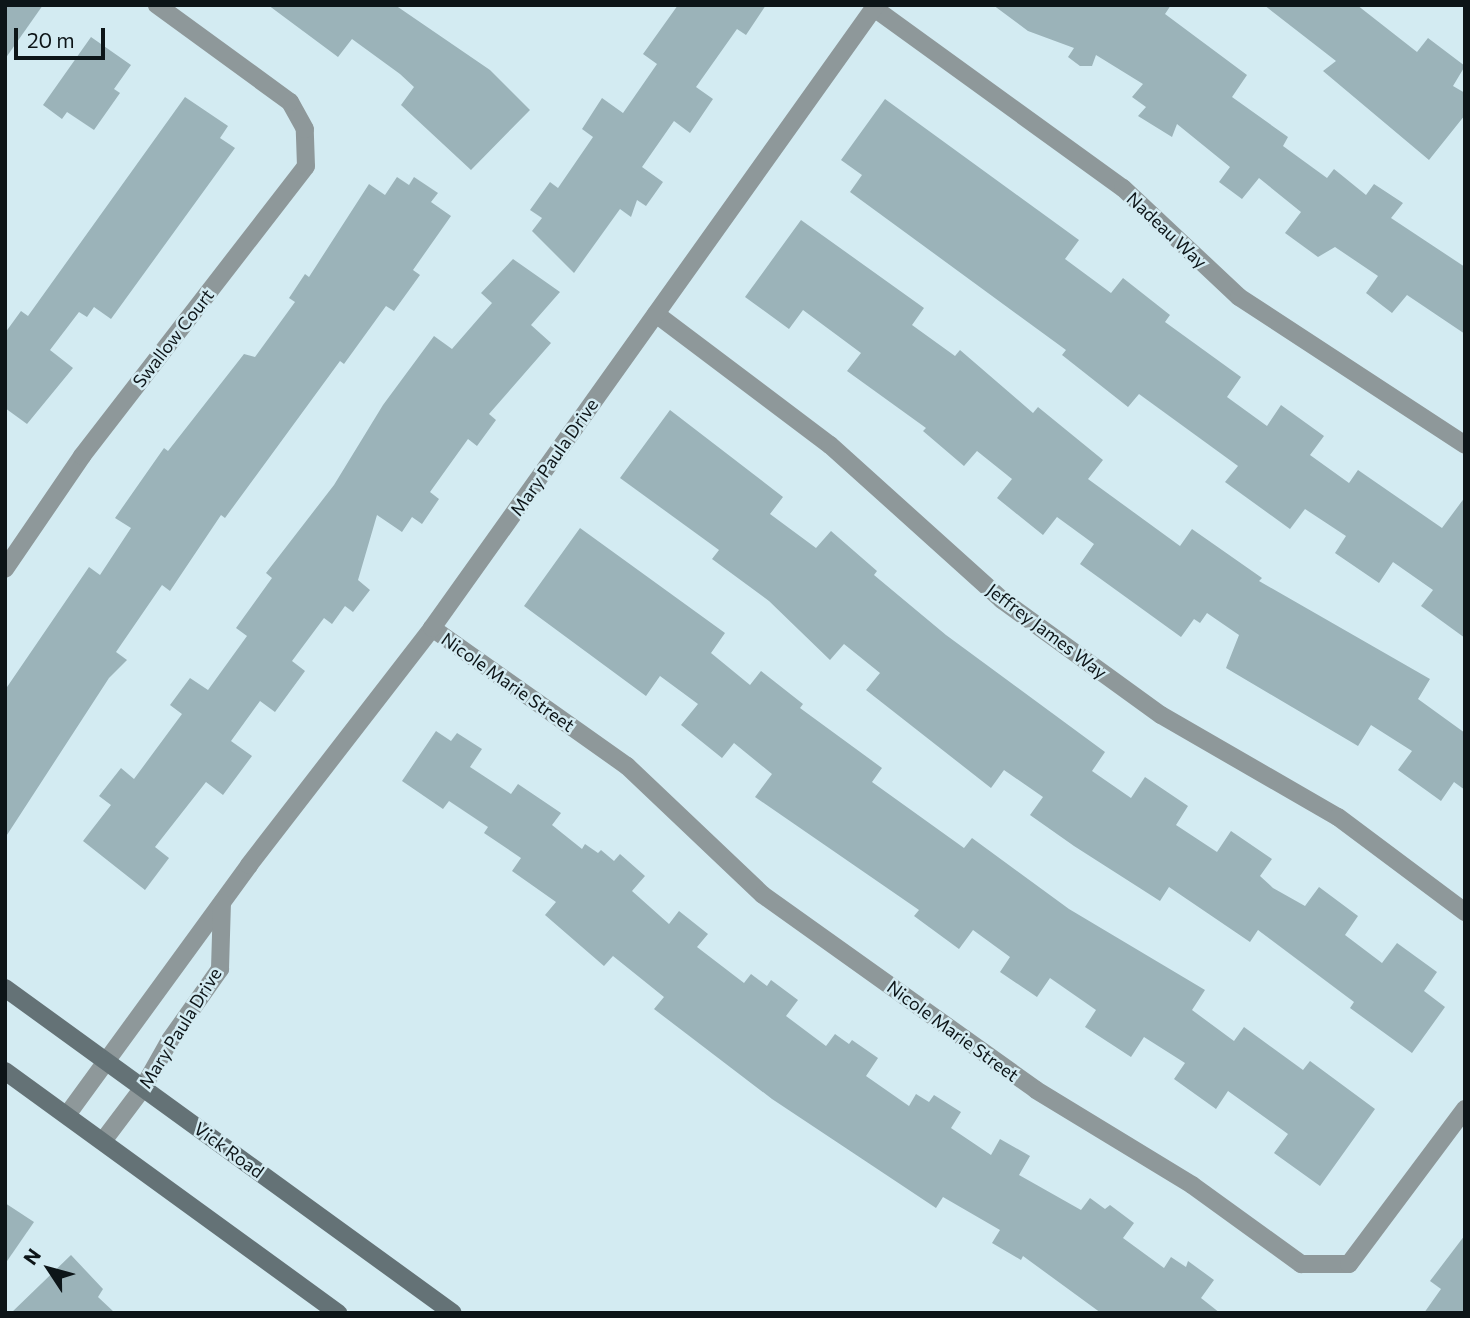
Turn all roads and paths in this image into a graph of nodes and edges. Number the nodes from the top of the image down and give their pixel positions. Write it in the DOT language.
graph roads {
  1 [pos="157,5"];
  2 [pos="875,6"];
  3 [pos="656,314"];
  4 [pos="1465,445"];
  5 [pos="5,569"];
  6 [pos="432,628"];
  7 [pos="222,902"];
  8 [pos="1465,912"];
  9 [pos="5,988"];
  10 [pos="107,1062"];
  11 [pos="5,1071"];
  12 [pos="144,1088"];
  13 [pos="1465,1109"];
  14 [pos="67,1115"];
  15 [pos="103,1141"];
  16 [pos="338,1313"];
  17 [pos="453,1313"];
  1 -- 5 [label="street, Swallow Court"];
  2 -- 3 [label="street, Mary Paula Drive"];
  2 -- 4 [label="street, Nadeau Way"];
  3 -- 6 [label="street, Mary Paula Drive"];
  3 -- 8 [label="street, Jeffrey James Way"];
  6 -- 7 [label="street, Mary Paula Drive"];
  6 -- 13 [label="street, Nicole Marie Street"];
  7 -- 10 [label="street, Mary Paula Drive"];
  7 -- 12 [label="street, Mary Paula Drive"];
  9 -- 10 [label="street, Vick Road"];
  10 -- 12 [label="street, Vick Road"];
  10 -- 14 [label="street, Mary Paula Drive"];
  11 -- 14 [label="street"];
  12 -- 15 [label="street, Mary Paula Drive"];
  12 -- 17 [label="street, Vick Road"];
  14 -- 15 [label="street"];
  15 -- 16 [label="street"];
}
